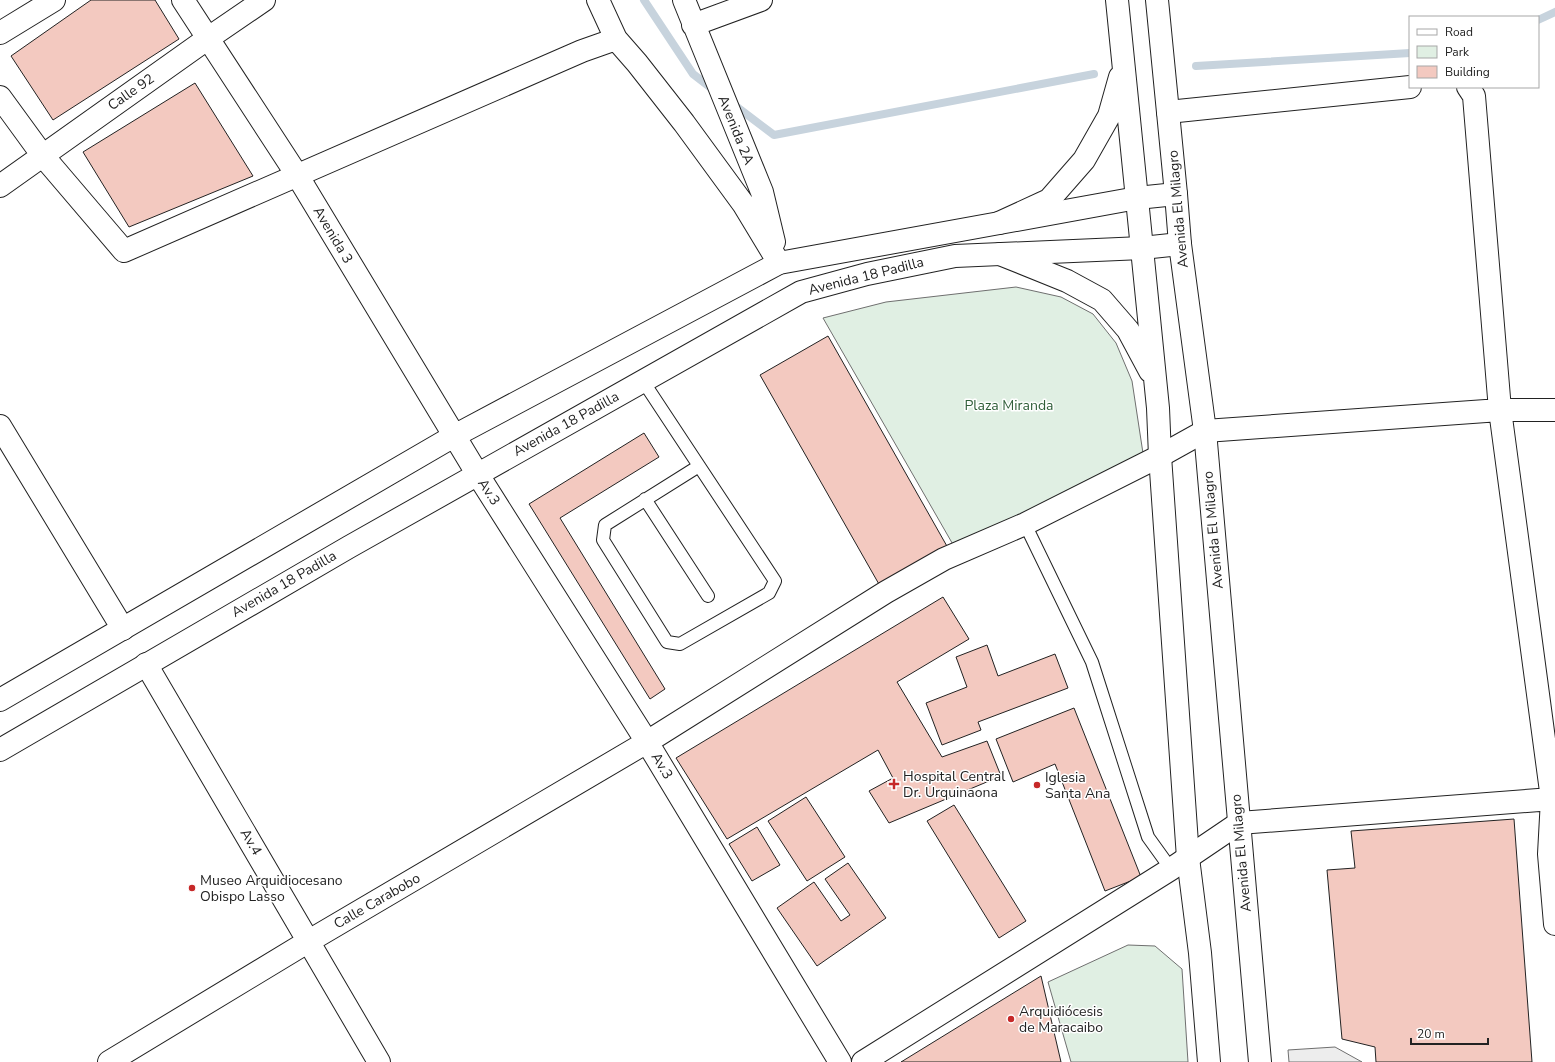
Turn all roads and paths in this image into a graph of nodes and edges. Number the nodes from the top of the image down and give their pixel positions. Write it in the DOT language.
graph roads {
  1 [pos="54,0"];
  2 [pos="183,0"];
  3 [pos="264,0"];
  4 [pos="598,0"];
  5 [pos="684,0"];
  6 [pos="761,0"];
  7 [pos="1117,0"];
  8 [pos="1157,0"];
  9 [pos="693,25"];
  10 [pos="0,34"];
  11 [pos="207,39"];
  12 [pos="616,40"];
  13 [pos="1123,64"];
  14 [pos="1409,87"];
  15 [pos="1469,88"];
  16 [pos="0,97"];
  17 [pos="1168,112"];
  18 [pos="43,156"];
  19 [pos="297,175"];
  20 [pos="0,186"];
  21 [pos="1176,194"];
  22 [pos="1137,198"];
  23 [pos="999,223"];
  24 [pos="1180,244"];
  25 [pos="1142,248"];
  26 [pos="1000,254"];
  27 [pos="779,263"];
  28 [pos="643,381"];
  29 [pos="1155,381"];
  30 [pos="1500,410"];
  31 [pos="1555,410"];
  32 [pos="0,426"];
  33 [pos="1205,431"];
  34 [pos="454,436"];
  35 [pos="1160,456"];
  36 [pos="699,466"];
  37 [pos="478,474"];
  38 [pos="645,498"];
  39 [pos="1025,524"];
  40 [pos="708,596"];
  41 [pos="123,629"];
  42 [pos="146,664"];
  43 [pos="0,700"];
  44 [pos="647,742"];
  45 [pos="0,750"];
  46 [pos="1554,798"];
  47 [pos="1239,823"];
  48 [pos="1552,852"];
  49 [pos="1180,864"];
  50 [pos="1555,924"];
  51 [pos="309,941"];
  52 [pos="109,1062"];
  53 [pos="379,1062"];
  54 [pos="840,1062"];
  55 [pos="863,1062"];
  56 [pos="1209,1062"];
  57 [pos="1260,1062"];
  1 -- 10 [label="street"];
  2 -- 11 [label="street, Avenida 3"];
  3 -- 11 [label="street, Calle 92"];
  4 -- 12 [label="street"];
  5 -- 9 [label="street, Avenida 2A"];
  6 -- 9 [label="street"];
  7 -- 13 [label="street"];
  8 -- 17 [label="street, Avenida El Milagro"];
  9 -- 27 [label="street, Avenida 2A"];
  11 -- 18 [label="street, Calle 92"];
  11 -- 19 [label="street, Avenida 3"];
  12 -- 19 [label="street"];
  12 -- 27 [label="street"];
  13 -- 22 [label="street"];
  13 -- 23 [label="street"];
  14 -- 17 [label="street"];
  15 -- 30 [label="street"];
  16 -- 18 [label="street"];
  17 -- 21 [label="street, Avenida El Milagro"];
  18 -- 19 [label="street"];
  18 -- 20 [label="street, Calle 92"];
  19 -- 34 [label="street, Avenida 3"];
  21 -- 22 [label="street, Avenida 18 Padilla"];
  21 -- 24 [label="street, Avenida El Milagro"];
  22 -- 23 [label="street, Avenida 18 Padilla"];
  22 -- 25 [label="street"];
  23 -- 27 [label="street, Avenida 18 Padilla"];
  24 -- 25 [label="street, Avenida 18 Padilla"];
  24 -- 33 [label="street, Avenida El Milagro"];
  25 -- 26 [label="street, Avenida 18 Padilla"];
  25 -- 29 [label="street"];
  26 -- 28 [label="street, Avenida 18 Padilla"];
  26 -- 29 [label="street"];
  27 -- 34 [label="street, Avenida 18 Padilla"];
  28 -- 36 [label="lane"];
  28 -- 37 [label="street, Avenida 18 Padilla"];
  29 -- 35 [label="street"];
  30 -- 31 [label="street"];
  30 -- 33 [label="street"];
  30 -- 46 [label="street"];
  32 -- 41 [label="street"];
  33 -- 35 [label="street, Calle Carabobo"];
  33 -- 47 [label="street, Avenida El Milagro"];
  34 -- 37 [label="street, Avenida 3"];
  34 -- 41 [label="street, Avenida 18 Padilla"];
  35 -- 39 [label="street, Calle Carabobo"];
  35 -- 49 [label="street"];
  36 -- 38 [label="lane"];
  36 -- 38 [label="lane"];
  37 -- 42 [label="street, Avenida 18 Padilla"];
  37 -- 44 [label="street, Av.3"];
  38 -- 40 [label="lane"];
  39 -- 44 [label="street, Calle Carabobo"];
  39 -- 49 [label="lane"];
  41 -- 43 [label="street, Avenida 18 Padilla"];
  42 -- 45 [label="street, Avenida 18 Padilla"];
  42 -- 51 [label="street, Av.4"];
  44 -- 51 [label="street, Calle Carabobo"];
  44 -- 54 [label="street, Av.3"];
  46 -- 47 [label="street"];
  46 -- 48 [label="street"];
  47 -- 49 [label="street"];
  47 -- 57 [label="street, Avenida El Milagro"];
  48 -- 50 [label="street"];
  49 -- 55 [label="street"];
  49 -- 56 [label="street"];
  51 -- 52 [label="street, Calle Carabobo"];
  51 -- 53 [label="street, Av.4"];
}
